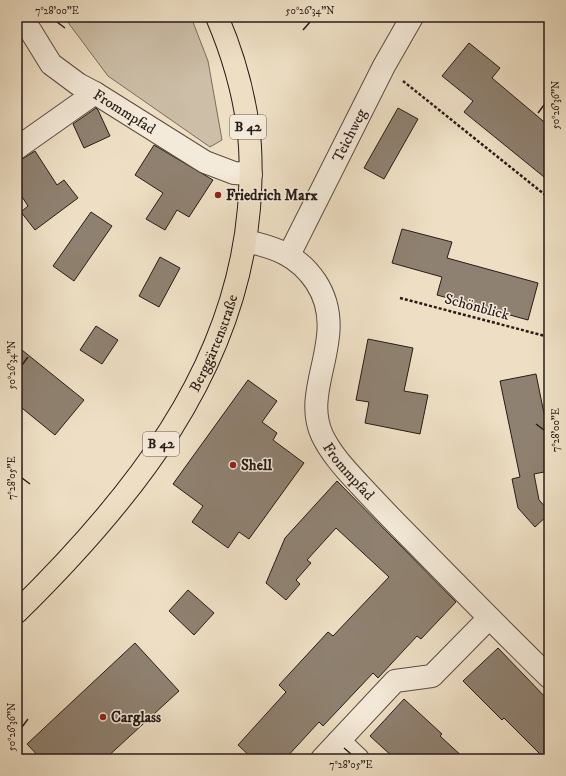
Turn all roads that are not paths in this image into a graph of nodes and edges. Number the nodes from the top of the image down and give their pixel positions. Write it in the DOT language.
graph roads {
  1 [pos="22,17"];
  2 [pos="217,17"];
  3 [pos="412,17"];
  4 [pos="95,93"];
  5 [pos="17,148"];
  6 [pos="251,174"];
  7 [pos="246,241"];
  8 [pos="289,255"];
  9 [pos="17,612"];
  10 [pos="489,618"];
  11 [pos="549,677"];
  12 [pos="339,741"];
  13 [pos="322,759"];
  14 [pos="358,759"];
  1 -- 4 [label="street, Frommpfad"];
  2 -- 6 [label="main road, Berggärtenstraße / B 42"];
  3 -- 8 [label="street, Teichweg"];
  4 -- 5 [label="street"];
  4 -- 6 [label="street, Frommpfad"];
  6 -- 7 [label="main road, Berggärtenstraße / B 42"];
  7 -- 8 [label="street, Frommpfad"];
  7 -- 9 [label="main road, Berggärtenstraße / B 42"];
  8 -- 10 [label="street, Frommpfad"];
  10 -- 11 [label="street, Frommpfad"];
  10 -- 12 [label="street"];
  12 -- 13 [label="street"];
  12 -- 14 [label="street"];
}
